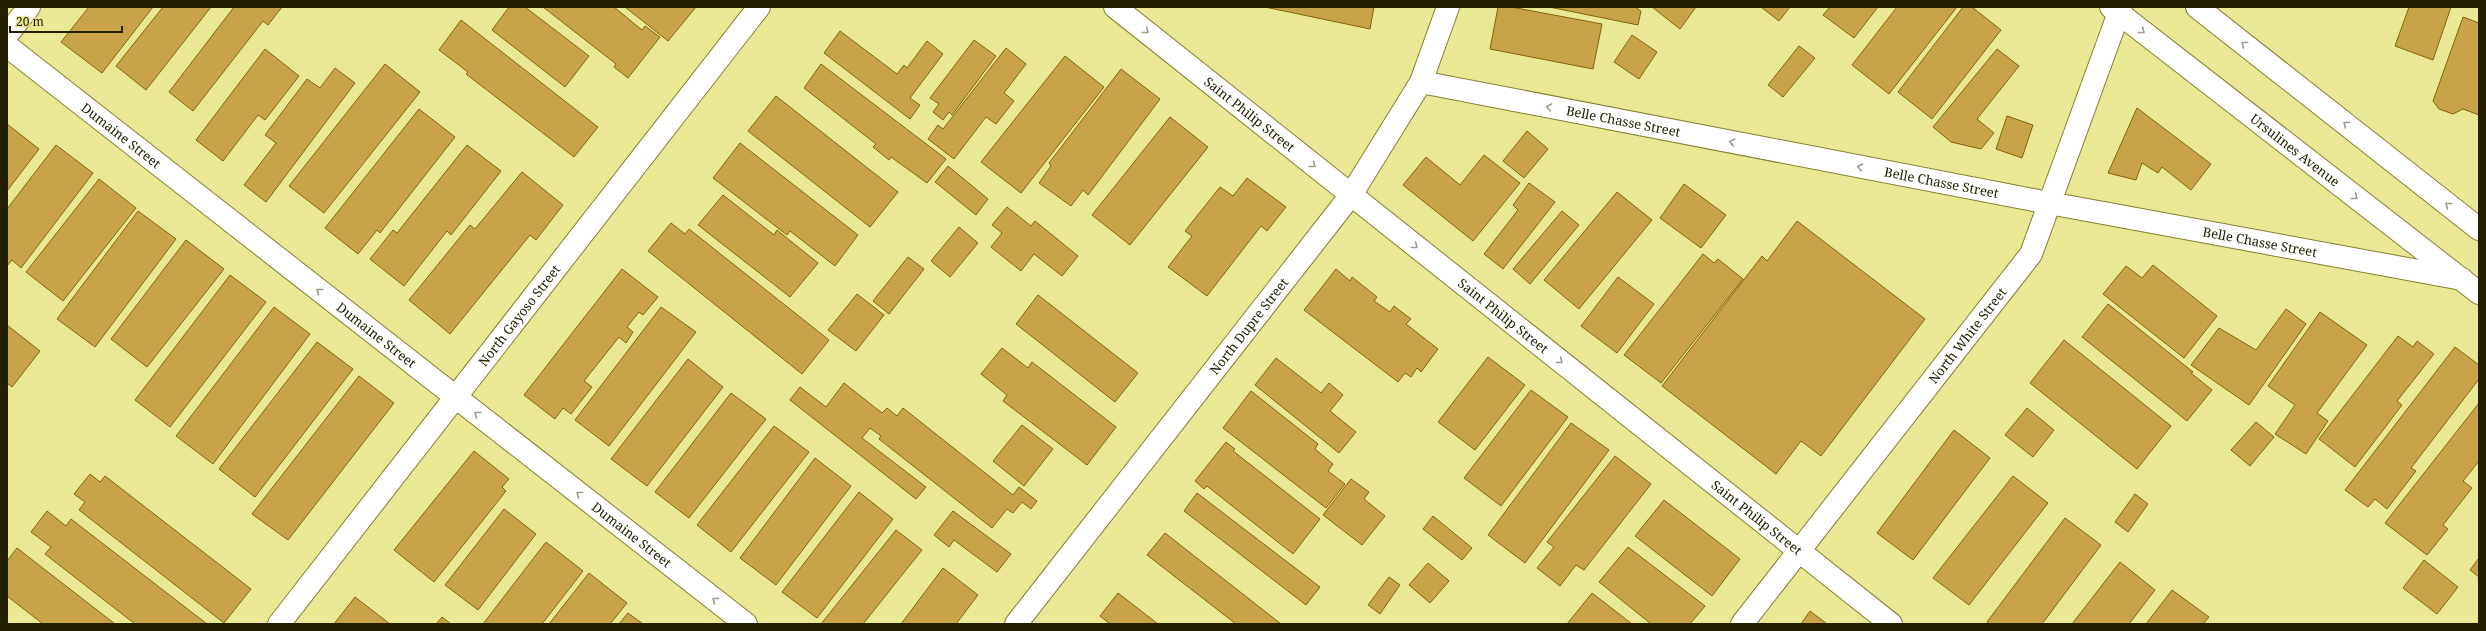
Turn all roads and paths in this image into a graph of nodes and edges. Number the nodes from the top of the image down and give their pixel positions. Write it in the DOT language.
graph roads {
  1 [pos="29,7"];
  2 [pos="759,7"];
  3 [pos="1115,7"];
  4 [pos="1448,7"];
  5 [pos="2197,7"];
  6 [pos="2117,9"];
  7 [pos="7,35"];
  8 [pos="7,46"];
  9 [pos="1421,82"];
  10 [pos="1351,195"];
  11 [pos="2049,203"];
  12 [pos="2479,229"];
  13 [pos="2462,279"];
  14 [pos="2479,293"];
  15 [pos="455,397"];
  16 [pos="1798,551"];
  17 [pos="278,624"];
  18 [pos="746,624"];
  19 [pos="1016,624"];
  20 [pos="1742,624"];
  21 [pos="1891,624"];
  1 -- 7 [label="street"];
  2 -- 15 [label="street, North Gayoso Street"];
  3 -- 10 [label="street, Saint Philip Street, one-way"];
  4 -- 9 [label="street, North Dupre Street"];
  12 -- 5 [label="street, one-way"];
  6 -- 11 [label="street, North White Street"];
  6 -- 13 [label="street, Ursulines Avenue, one-way"];
  15 -- 8 [label="street, Dumaine Street, one-way"];
  9 -- 10 [label="street, North Dupre Street"];
  11 -- 9 [label="street, Belle Chasse Street, one-way"];
  10 -- 16 [label="street, Saint Philip Street, one-way"];
  10 -- 19 [label="street, North Dupre Street"];
  11 -- 13 [label="street, Belle Chasse Street"];
  11 -- 16 [label="street, North White Street"];
  13 -- 14 [label="street, Ursulines Avenue"];
  15 -- 17 [label="street, North Gayoso Street"];
  18 -- 15 [label="street, Dumaine Street, one-way"];
  16 -- 20 [label="street, North White Street"];
  16 -- 21 [label="street, Saint Philip Street"];
}
